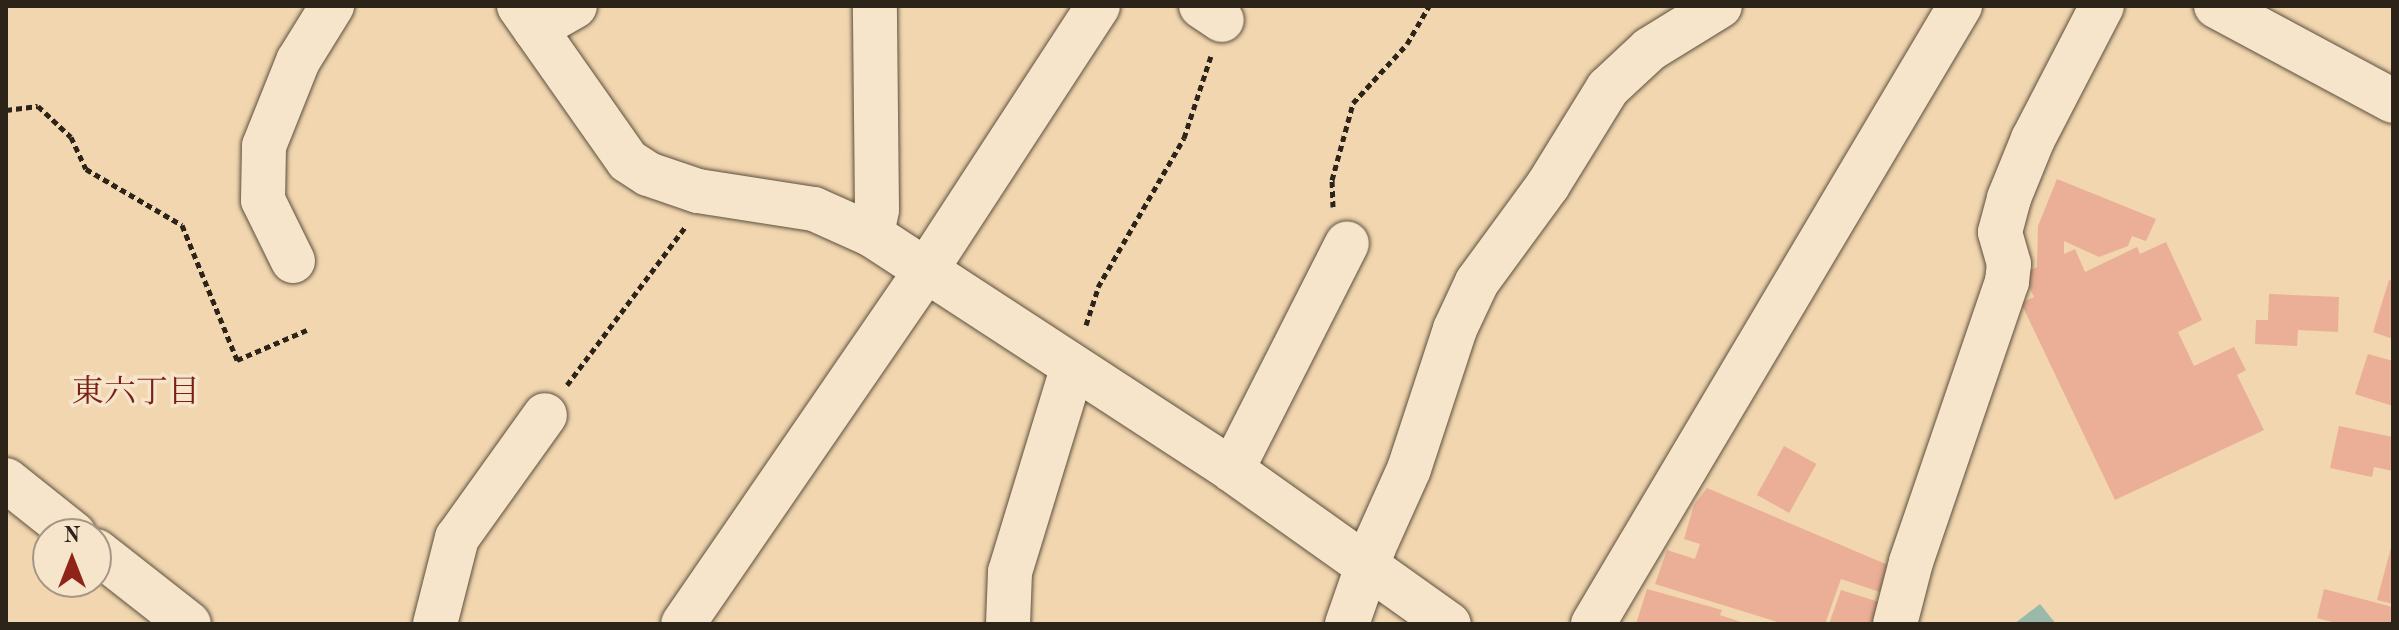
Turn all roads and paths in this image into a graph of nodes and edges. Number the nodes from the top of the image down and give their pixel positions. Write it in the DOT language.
graph roads {
  1 [pos="332,6"];
  2 [pos="575,6"];
  3 [pos="875,6"];
  4 [pos="1098,6"];
  5 [pos="1429,6"];
  6 [pos="1720,6"];
  7 [pos="1960,6"];
  8 [pos="2102,6"];
  9 [pos="2216,6"];
  10 [pos="1211,13"];
  11 [pos="527,17"];
  12 [pos="2393,101"];
  13 [pos="6,110"];
  14 [pos="706,192"];
  15 [pos="872,235"];
  16 [pos="1347,243"];
  17 [pos="293,261"];
  18 [pos="926,270"];
  19 [pos="307,330"];
  20 [pos="1072,369"];
  21 [pos="545,415"];
  22 [pos="1232,470"];
  23 [pos="6,480"];
  24 [pos="54,518"];
  25 [pos="112,564"];
  26 [pos="1367,567"];
  27 [pos="189,624"];
  28 [pos="435,624"];
  29 [pos="683,624"];
  30 [pos="1008,624"];
  31 [pos="1347,624"];
  32 [pos="1449,624"];
  33 [pos="1593,624"];
  34 [pos="1895,624"];
  1 -- 17 [label="street"];
  2 -- 11 [label="street"];
  3 -- 15 [label="street"];
  4 -- 18 [label="street"];
  5 -- 16 [label="path"];
  6 -- 26 [label="street"];
  7 -- 33 [label="street"];
  8 -- 34 [label="street"];
  9 -- 12 [label="street"];
  10 -- 20 [label="path"];
  11 -- 14 [label="street"];
  13 -- 19 [label="path"];
  14 -- 15 [label="street"];
  14 -- 21 [label="path"];
  15 -- 18 [label="street"];
  16 -- 22 [label="street"];
  18 -- 20 [label="street"];
  18 -- 29 [label="street"];
  20 -- 22 [label="street"];
  20 -- 30 [label="street"];
  21 -- 28 [label="street"];
  22 -- 26 [label="street"];
  23 -- 24 [label="street"];
  25 -- 27 [label="street"];
  26 -- 31 [label="street"];
  26 -- 32 [label="street"];
}
